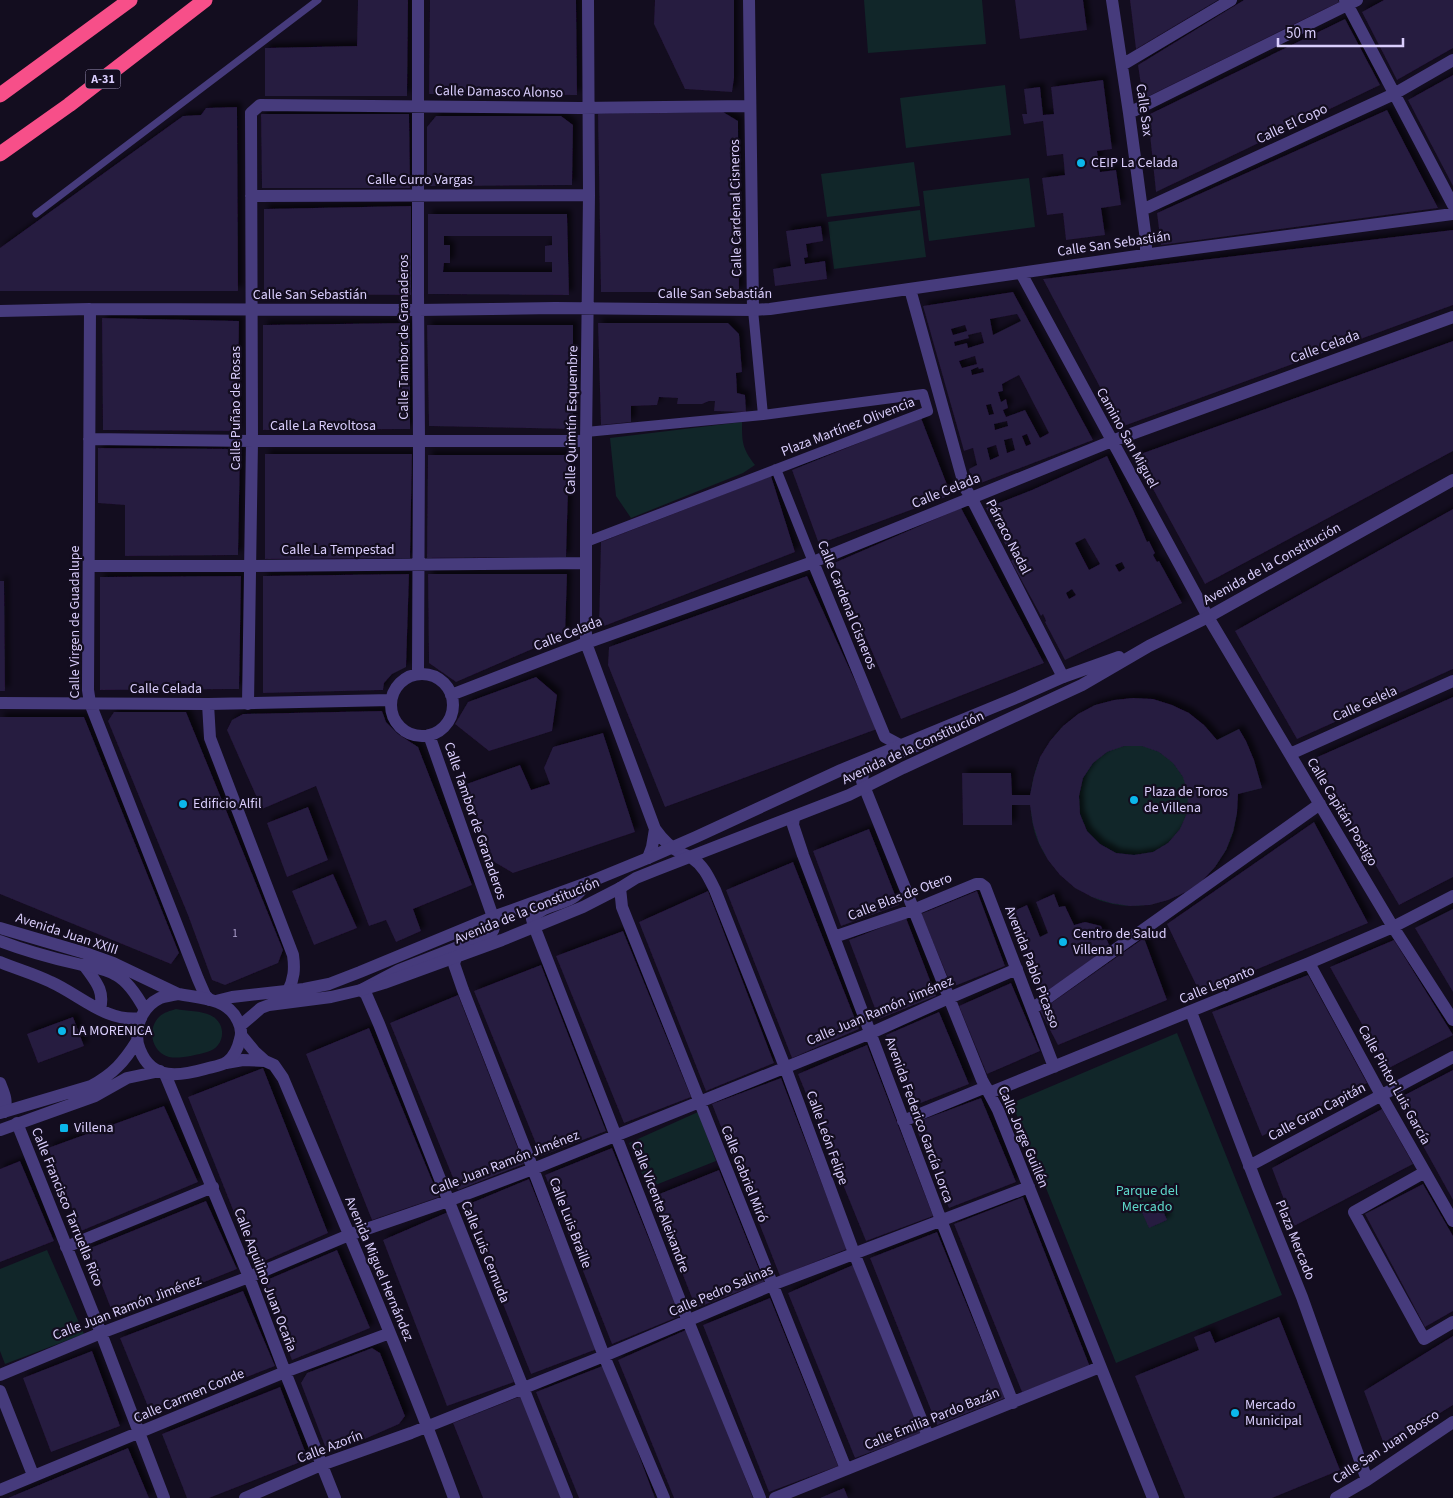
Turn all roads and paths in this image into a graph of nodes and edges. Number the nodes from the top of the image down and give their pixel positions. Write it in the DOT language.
graph roads {
  1 [pos="130,0"];
  2 [pos="205,0"];
  3 [pos="318,0"];
  4 [pos="418,0"];
  5 [pos="588,0"];
  6 [pos="749,0"];
  7 [pos="1112,0"];
  8 [pos="1232,0"];
  9 [pos="1350,2"];
  10 [pos="1453,60"];
  11 [pos="1122,65"];
  12 [pos="1394,94"];
  13 [pos="0,95"];
  14 [pos="418,106"];
  15 [pos="749,106"];
  16 [pos="590,108"];
  17 [pos="251,113"];
  18 [pos="1129,113"];
  19 [pos="0,154"];
  20 [pos="589,195"];
  21 [pos="251,196"];
  22 [pos="419,196"];
  23 [pos="1453,205"];
  24 [pos="1142,210"];
  25 [pos="36,214"];
  26 [pos="1453,214"];
  27 [pos="1146,254"];
  28 [pos="1021,272"];
  29 [pos="910,289"];
  30 [pos="589,308"];
  31 [pos="90,310"];
  32 [pos="250,310"];
  33 [pos="418,310"];
  34 [pos="752,310"];
  35 [pos="0,311"];
  36 [pos="1453,317"];
  37 [pos="763,415"];
  38 [pos="586,437"];
  39 [pos="90,439"];
  40 [pos="252,441"];
  41 [pos="419,441"];
  42 [pos="1112,441"];
  43 [pos="776,469"];
  44 [pos="1453,480"];
  45 [pos="971,497"];
  46 [pos="586,542"];
  47 [pos="813,562"];
  48 [pos="586,563"];
  49 [pos="419,565"];
  50 [pos="89,566"];
  51 [pos="251,566"];
  52 [pos="1208,617"];
  53 [pos="586,643"];
  54 [pos="1149,646"];
  55 [pos="418,674"];
  56 [pos="1063,677"];
  57 [pos="1453,681"];
  58 [pos="451,695"];
  59 [pos="392,700"];
  60 [pos="0,704"];
  61 [pos="90,704"];
  62 [pos="208,704"];
  63 [pos="248,704"];
  64 [pos="952,724"];
  65 [pos="429,735"];
  66 [pos="900,745"];
  67 [pos="1290,754"];
  68 [pos="864,788"];
  69 [pos="1320,804"];
  70 [pos="794,817"];
  71 [pos="655,829"];
  72 [pos="671,847"];
  73 [pos="690,856"];
  74 [pos="648,858"];
  75 [pos="587,882"];
  76 [pos="976,884"];
  77 [pos="620,888"];
  78 [pos="1453,896"];
  79 [pos="913,910"];
  80 [pos="493,917"];
  81 [pos="534,926"];
  82 [pos="1393,927"];
  83 [pos="0,928"];
  84 [pos="834,937"];
  85 [pos="0,941"];
  86 [pos="456,957"];
  87 [pos="0,962"];
  88 [pos="1310,963"];
  89 [pos="84,965"];
  90 [pos="1017,969"];
  91 [pos="361,990"];
  92 [pos="288,992"];
  93 [pos="178,994"];
  94 [pos="949,998"];
  95 [pos="213,1000"];
  96 [pos="100,1009"];
  97 [pos="1032,1009"];
  98 [pos="1191,1012"];
  99 [pos="143,1014"];
  100 [pos="1453,1020"];
  101 [pos="241,1031"];
  102 [pos="871,1033"];
  103 [pos="137,1041"];
  104 [pos="1453,1057"];
  105 [pos="265,1061"];
  106 [pos="226,1063"];
  107 [pos="785,1067"];
  108 [pos="1054,1067"];
  109 [pos="162,1073"];
  110 [pos="0,1083"];
  111 [pos="987,1090"];
  112 [pos="1381,1095"];
  113 [pos="700,1102"];
  114 [pos="2,1112"];
  115 [pos="903,1120"];
  116 [pos="18,1123"];
  117 [pos="0,1130"];
  118 [pos="616,1136"];
  119 [pos="1249,1166"];
  120 [pos="533,1169"];
  121 [pos="1425,1172"];
  122 [pos="212,1187"];
  123 [pos="1029,1187"];
  124 [pos="448,1201"];
  125 [pos="941,1220"];
  126 [pos="1453,1221"];
  127 [pos="349,1235"];
  128 [pos="66,1247"];
  129 [pos="854,1253"];
  130 [pos="249,1277"];
  131 [pos="772,1285"];
  132 [pos="688,1321"];
  133 [pos="1453,1322"];
  134 [pos="101,1333"];
  135 [pos="390,1333"];
  136 [pos="604,1356"];
  137 [pos="1100,1367"];
  138 [pos="285,1372"];
  139 [pos="0,1375"];
  140 [pos="523,1388"];
  141 [pos="0,1391"];
  142 [pos="1013,1403"];
  143 [pos="1453,1422"];
  144 [pos="427,1425"];
  145 [pos="139,1433"];
  146 [pos="928,1436"];
  147 [pos="321,1465"];
  148 [pos="846,1470"];
  149 [pos="33,1475"];
  150 [pos="1367,1480"];
  151 [pos="0,1490"];
  152 [pos="164,1498"];
  153 [pos="245,1498"];
  154 [pos="335,1498"];
  155 [pos="454,1498"];
  156 [pos="567,1498"];
  157 [pos="664,1498"];
  158 [pos="760,1498"];
  159 [pos="775,1498"];
  160 [pos="1153,1498"];
  161 [pos="1336,1498"];
  1 -- 13 [label="highway"];
  2 -- 19 [label="highway, A-31"];
  3 -- 25 [label="lane"];
  4 -- 14 [label="street, Calle Tambor de Granaderos"];
  5 -- 16 [label="street, Calle Quimtín Esquembre"];
  6 -- 15 [label="street, Calle Cardenal Cisneros"];
  7 -- 11 [label="street, Calle Sax"];
  8 -- 11 [label="street"];
  9 -- 12 [label="street"];
  9 -- 18 [label="street"];
  10 -- 12 [label="street, Calle El Copo"];
  11 -- 18 [label="street, Calle Sax"];
  12 -- 23 [label="street"];
  12 -- 24 [label="street, Calle El Copo"];
  14 -- 16 [label="street, Calle Damasco Alonso"];
  14 -- 17 [label="street, Calle Damasco Alonso"];
  14 -- 22 [label="street, Calle Tambor de Granaderos"];
  15 -- 16 [label="street, Calle Damasco Alonso"];
  15 -- 34 [label="street, Calle Cardenal Cisneros"];
  16 -- 20 [label="street, Calle Quimtín Esquembre"];
  17 -- 21 [label="street, Calle Puñao de Rosas"];
  18 -- 24 [label="street, Calle Sax"];
  20 -- 22 [label="street, Calle Curro Vargas"];
  20 -- 30 [label="street, Calle Quimtín Esquembre"];
  21 -- 22 [label="street, Calle Curro Vargas"];
  21 -- 32 [label="street, Calle Puñao de Rosas"];
  22 -- 33 [label="street, Calle Tambor de Granaderos"];
  24 -- 27 [label="street, Calle Sax"];
  26 -- 27 [label="street, Calle San Sebastián"];
  27 -- 28 [label="street, Calle San Sebastián"];
  28 -- 29 [label="street, Calle San Sebastián"];
  28 -- 42 [label="street, Camino San Miguel"];
  29 -- 34 [label="street, Calle San Sebastián"];
  29 -- 45 [label="street, Párraco Nadal"];
  30 -- 33 [label="street, Calle San Sebastián"];
  30 -- 34 [label="street, Calle San Sebastián"];
  30 -- 38 [label="street, Calle Quimtín Esquembre"];
  31 -- 32 [label="street, Calle San Sebastián"];
  31 -- 35 [label="street, Calle San Sebastián"];
  31 -- 39 [label="street, Calle Virgen de Guadalupe"];
  32 -- 33 [label="street, Calle San Sebastián"];
  32 -- 40 [label="street, Calle Puñao de Rosas"];
  33 -- 41 [label="street, Calle Tambor de Granaderos"];
  34 -- 37 [label="street, Calle Cardenal Cisneros"];
  36 -- 42 [label="street, Calle Celada"];
  37 -- 38 [label="street, Plaza Martínez Olivencia"];
  37 -- 43 [label="street, Plaza Martínez Olivencia"];
  38 -- 41 [label="street, Calle La Revoltosa"];
  38 -- 46 [label="street, Calle Quimtín Esquembre"];
  39 -- 40 [label="street, Calle La Revoltosa"];
  39 -- 50 [label="street, Calle Virgen de Guadalupe"];
  40 -- 41 [label="street, Calle La Revoltosa"];
  40 -- 51 [label="street, Calle Puñao de Rosas"];
  41 -- 49 [label="street, Calle Tambor de Granaderos"];
  42 -- 45 [label="street, Calle Celada"];
  42 -- 52 [label="street, Camino San Miguel"];
  43 -- 46 [label="street, Plaza Martínez Olivencia"];
  43 -- 47 [label="street, Calle Cardenal Cisneros"];
  44 -- 52 [label="street, Avenida de la Constitución"];
  45 -- 47 [label="street, Calle Celada"];
  45 -- 56 [label="street, Párraco Nadal"];
  46 -- 48 [label="street, Calle Quimtín Esquembre"];
  47 -- 53 [label="street, Calle Celada"];
  47 -- 66 [label="street, Calle Cardenal Cisneros"];
  48 -- 49 [label="street, Calle La Tempestad"];
  48 -- 53 [label="street, Calle Quimtín Esquembre"];
  49 -- 51 [label="street, Calle La Tempestad"];
  49 -- 55 [label="street, Calle Tambor de Granaderos"];
  50 -- 51 [label="street, Calle La Tempestad"];
  50 -- 61 [label="street, Calle Virgen de Guadalupe"];
  51 -- 63 [label="street, Calle Puñao de Rosas"];
  52 -- 54 [label="street, Avenida de la Constitución"];
  52 -- 67 [label="street, Calle Capitán Postigo"];
  53 -- 58 [label="street, Calle Celada"];
  53 -- 71 [label="street, Calle Quimtín Esquembre"];
  54 -- 56 [label="street"];
  54 -- 68 [label="street, Avenida de la Constitución"];
  55 -- 58 [label="street"];
  55 -- 59 [label="street"];
  56 -- 64 [label="street"];
  57 -- 67 [label="street, Calle Gelela"];
  58 -- 65 [label="street"];
  59 -- 63 [label="street, Calle Celada"];
  59 -- 65 [label="street"];
  60 -- 61 [label="street, Calle Celada"];
  61 -- 62 [label="street, Calle Celada"];
  61 -- 95 [label="street, Calle Virgen de Guadalupe"];
  62 -- 63 [label="street, Calle Celada"];
  62 -- 92 [label="street"];
  64 -- 66 [label="street"];
  64 -- 68 [label="street"];
  65 -- 80 [label="street, Calle Tambor de Granaderos"];
  66 -- 72 [label="street"];
  67 -- 69 [label="street, Calle Capitán Postigo"];
  68 -- 70 [label="street, Avenida de la Constitución"];
  68 -- 79 [label="street, Calle Jorge Guillén"];
  69 -- 82 [label="street, Calle Capitán Postigo"];
  69 -- 97 [label="street"];
  70 -- 73 [label="street, Avenida de la Constitución"];
  70 -- 84 [label="street, Avenida Federico García Lorca"];
  71 -- 72 [label="street"];
  71 -- 74 [label="street"];
  72 -- 73 [label="street"];
  72 -- 74 [label="street"];
  73 -- 77 [label="street, Avenida de la Constitución"];
  73 -- 107 [label="street, Calle León Felipe"];
  74 -- 75 [label="street"];
  75 -- 80 [label="street"];
  75 -- 81 [label="street"];
  76 -- 79 [label="street, Calle Blas de Otero"];
  76 -- 90 [label="street, Avenida Pablo Picasso"];
  77 -- 81 [label="street, Avenida de la Constitución"];
  77 -- 113 [label="street, Calle Gabriel Miró"];
  78 -- 82 [label="street, Calle Lepanto"];
  79 -- 84 [label="street, Calle Blas de Otero"];
  79 -- 94 [label="street, Calle Jorge Guillén"];
  80 -- 91 [label="street"];
  80 -- 92 [label="street"];
  81 -- 86 [label="street, Avenida de la Constitución"];
  81 -- 118 [label="street, Calle Vicente Aleixandre"];
  82 -- 88 [label="street, Calle Lepanto"];
  82 -- 100 [label="street, Calle Capitán Postigo"];
  83 -- 93 [label="street, Avenida Juan XXIII"];
  84 -- 102 [label="street, Avenida Federico García Lorca"];
  85 -- 89 [label="street, Avenida Juan XXIII"];
  86 -- 91 [label="street, Avenida de la Constitución"];
  86 -- 120 [label="street, Calle Luis Braille"];
  87 -- 96 [label="street"];
  88 -- 98 [label="street, Calle Lepanto"];
  88 -- 112 [label="street, Calle Pintor Luis García"];
  89 -- 96 [label="street"];
  89 -- 99 [label="street, Avenida Juan XXIII"];
  90 -- 94 [label="street, Calle Juan Ramón Jiménez"];
  90 -- 97 [label="street, Avenida Pablo Picasso"];
  91 -- 101 [label="street"];
  91 -- 124 [label="street, Calle Luis Cernuda"];
  92 -- 95 [label="street"];
  93 -- 95 [label="street"];
  93 -- 99 [label="street"];
  94 -- 102 [label="street, Calle Juan Ramón Jiménez"];
  94 -- 111 [label="street, Calle Jorge Guillén"];
  95 -- 101 [label="street"];
  96 -- 99 [label="street"];
  97 -- 108 [label="street, Avenida Pablo Picasso"];
  98 -- 108 [label="street, Calle Lepanto"];
  98 -- 119 [label="street, Plaza Mercado"];
  99 -- 103 [label="street"];
  101 -- 105 [label="street, Avenida Miguel Hernández"];
  101 -- 106 [label="street"];
  102 -- 107 [label="street, Calle Juan Ramón Jiménez"];
  102 -- 115 [label="street, Avenida Federico García Lorca"];
  103 -- 109 [label="street"];
  103 -- 114 [label="street"];
  104 -- 112 [label="street, Calle Gran Capitán"];
  105 -- 106 [label="street"];
  105 -- 127 [label="street, Avenida Miguel Hernández"];
  106 -- 109 [label="street"];
  107 -- 113 [label="street, Calle Juan Ramón Jiménez"];
  107 -- 129 [label="street, Calle León Felipe"];
  108 -- 111 [label="street, Calle Lepanto"];
  109 -- 116 [label="street"];
  109 -- 122 [label="street, Calle Aquilino Juan Ocaña"];
  110 -- 114 [label="street"];
  111 -- 115 [label="street, Calle Lepanto"];
  111 -- 123 [label="street, Calle Jorge Guillén"];
  112 -- 119 [label="street, Calle Gran Capitán"];
  112 -- 121 [label="street, Calle Pintor Luis García"];
  113 -- 118 [label="street, Calle Juan Ramón Jiménez"];
  113 -- 131 [label="street, Calle Gabriel Miró"];
  115 -- 125 [label="street, Avenida Federico García Lorca"];
  116 -- 117 [label="street"];
  116 -- 128 [label="street, Calle Francisco Tarruella Rico"];
  118 -- 120 [label="street, Calle Juan Ramón Jiménez"];
  118 -- 132 [label="street, Calle Vicente Aleixandre"];
  119 -- 150 [label="street, Plaza Mercado"];
  120 -- 124 [label="street, Calle Juan Ramón Jiménez"];
  120 -- 136 [label="street, Calle Luis Braille"];
  121 -- 126 [label="street, Calle Pintor Luis García"];
  121 -- 133 [label="street"];
  122 -- 128 [label="street"];
  122 -- 130 [label="street, Calle Aquilino Juan Ocaña"];
  123 -- 125 [label="street, Calle Pedro Salinas"];
  123 -- 137 [label="street, Calle Jorge Guillén"];
  124 -- 127 [label="street, Calle Juan Ramón Jiménez"];
  124 -- 140 [label="street, Calle Luis Cernuda"];
  125 -- 129 [label="street, Calle Pedro Salinas"];
  125 -- 142 [label="street, Avenida Federico García Lorca"];
  127 -- 130 [label="street, Calle Juan Ramón Jiménez"];
  127 -- 135 [label="street, Avenida Miguel Hernández"];
  128 -- 134 [label="street, Calle Francisco Tarruella Rico"];
  129 -- 131 [label="street, Calle Pedro Salinas"];
  129 -- 146 [label="street, Calle León Felipe"];
  130 -- 134 [label="street, Calle Juan Ramón Jiménez"];
  130 -- 138 [label="street, Calle Aquilino Juan Ocaña"];
  131 -- 132 [label="street, Calle Pedro Salinas"];
  131 -- 148 [label="street, Calle Gabriel Miró"];
  132 -- 136 [label="street, Calle Pedro Salinas"];
  132 -- 158 [label="street, Calle Vicente Aleixandre"];
  134 -- 139 [label="street, Calle Juan Ramón Jiménez"];
  134 -- 145 [label="street, Calle Francisco Tarruella Rico"];
  135 -- 138 [label="street, Calle Carmen Conde"];
  135 -- 144 [label="street, Avenida Miguel Hernández"];
  136 -- 140 [label="street, Calle Pedro Salinas"];
  136 -- 157 [label="street, Calle Luis Braille"];
  137 -- 142 [label="street, Calle Emilia Pardo Bazán"];
  137 -- 160 [label="street, Calle Jorge Guillén"];
  138 -- 145 [label="street, Calle Carmen Conde"];
  138 -- 147 [label="street, Calle Aquilino Juan Ocaña"];
  140 -- 144 [label="street, Calle Pedro Salinas"];
  140 -- 156 [label="street, Calle Luis Cernuda"];
  141 -- 149 [label="street"];
  142 -- 146 [label="street, Calle Emilia Pardo Bazán"];
  143 -- 150 [label="street, Calle San Juan Bosco"];
  144 -- 147 [label="street, Calle Azorín"];
  144 -- 155 [label="street, Avenida Miguel Hernández"];
  145 -- 149 [label="street, Calle Carmen Conde"];
  145 -- 152 [label="street, Calle Francisco Tarruella Rico"];
  146 -- 148 [label="street, Calle Emilia Pardo Bazán"];
  147 -- 153 [label="street, Calle Azorín"];
  147 -- 154 [label="street, Calle Aquilino Juan Ocaña"];
  148 -- 159 [label="street, Calle Emilia Pardo Bazán"];
  149 -- 151 [label="street, Calle Carmen Conde"];
  150 -- 161 [label="street, Calle San Juan Bosco"];
}
